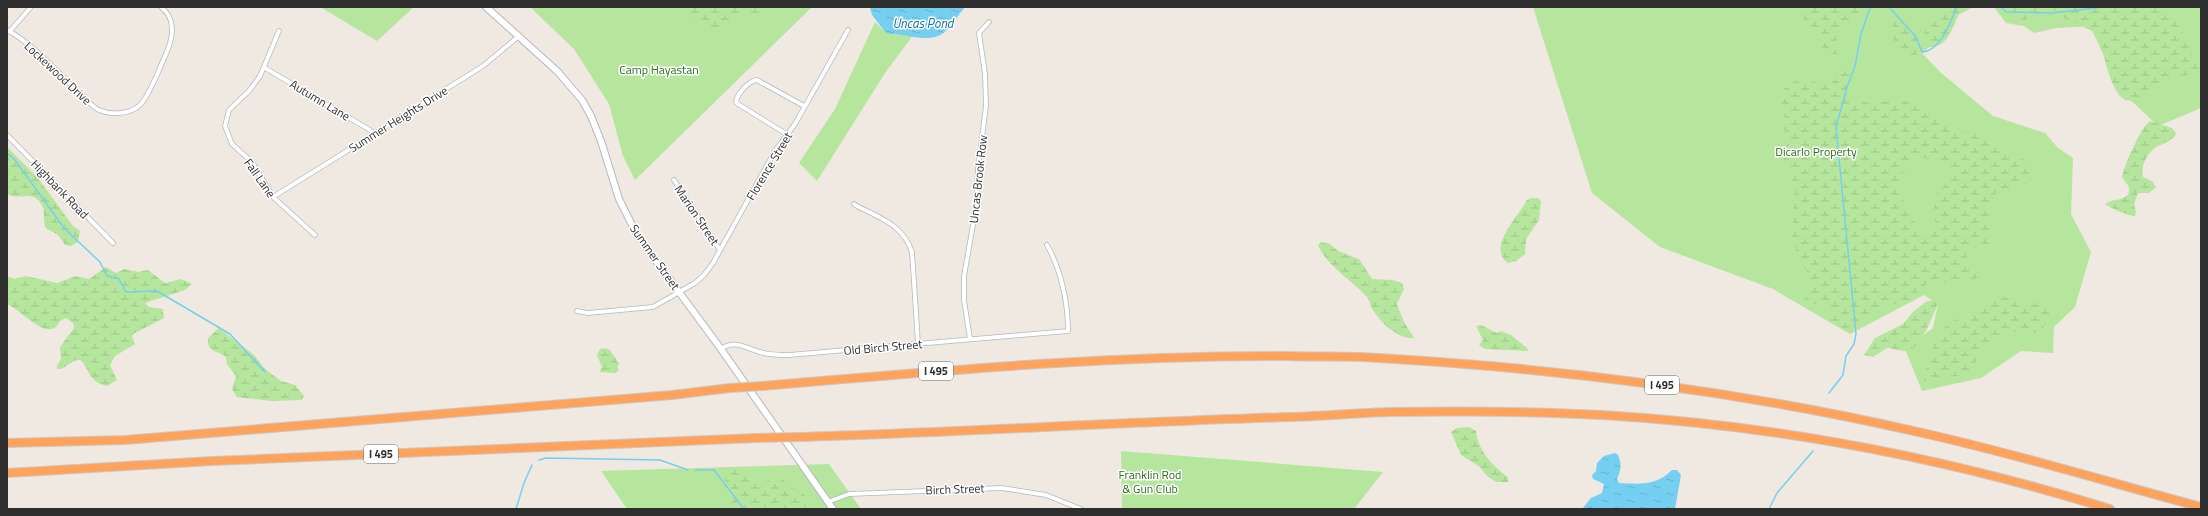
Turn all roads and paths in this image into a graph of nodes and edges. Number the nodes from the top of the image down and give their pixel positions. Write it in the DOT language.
graph roads {
  1 [pos="31,7"];
  2 [pos="161,7"];
  3 [pos="486,7"];
  4 [pos="989,22"];
  5 [pos="848,30"];
  6 [pos="8,31"];
  7 [pos="279,31"];
  8 [pos="519,36"];
  9 [pos="265,68"];
  10 [pos="804,106"];
  11 [pos="375,133"];
  12 [pos="7,135"];
  13 [pos="788,135"];
  14 [pos="674,180"];
  15 [pos="273,197"];
  16 [pos="854,204"];
  17 [pos="315,235"];
  18 [pos="112,243"];
  19 [pos="1047,245"];
  20 [pos="720,250"];
  21 [pos="680,293"];
  22 [pos="577,311"];
  23 [pos="970,339"];
  24 [pos="918,343"];
  25 [pos="721,349"];
  26 [pos="7,444"];
  27 [pos="7,473"];
  28 [pos="828,502"];
  29 [pos="2201,507"];
  30 [pos="833,509"];
  31 [pos="1081,509"];
  32 [pos="2110,509"];
  1 -- 6 [label="street, Lockewood Drive"];
  2 -- 6 [label="street, Lockewood Drive"];
  3 -- 8 [label="main road, Summer Street"];
  4 -- 23 [label="street, Uncas Brook Row"];
  5 -- 10 [label="street, Florence Street"];
  7 -- 9 [label="street, Fall Lane"];
  8 -- 11 [label="street, Summer Heights Drive"];
  8 -- 21 [label="main road, Summer Street"];
  9 -- 11 [label="street, Autumn Lane"];
  9 -- 15 [label="street, Fall Lane"];
  10 -- 13 [label="street, Florence Street"];
  10 -- 13 [label="street"];
  11 -- 15 [label="street, Summer Heights Drive"];
  12 -- 18 [label="street, Highbank Road"];
  13 -- 20 [label="street, Florence Street"];
  14 -- 20 [label="street, Marion Street"];
  15 -- 17 [label="street, Fall Lane"];
  16 -- 24 [label="street"];
  19 -- 23 [label="street, Old Birch Street"];
  20 -- 21 [label="street, Florence Street"];
  21 -- 22 [label="street, Florence Street"];
  21 -- 25 [label="main road, Summer Street"];
  23 -- 24 [label="street, Old Birch Street"];
  24 -- 25 [label="street, Old Birch Street"];
  25 -- 28 [label="main road, Summer Street"];
  26 -- 29 [label="highway, I 495, bridge"];
  27 -- 32 [label="highway, I 495, bridge"];
  28 -- 30 [label="main road, Summer Street"];
  28 -- 31 [label="street, Birch Street"];
}
